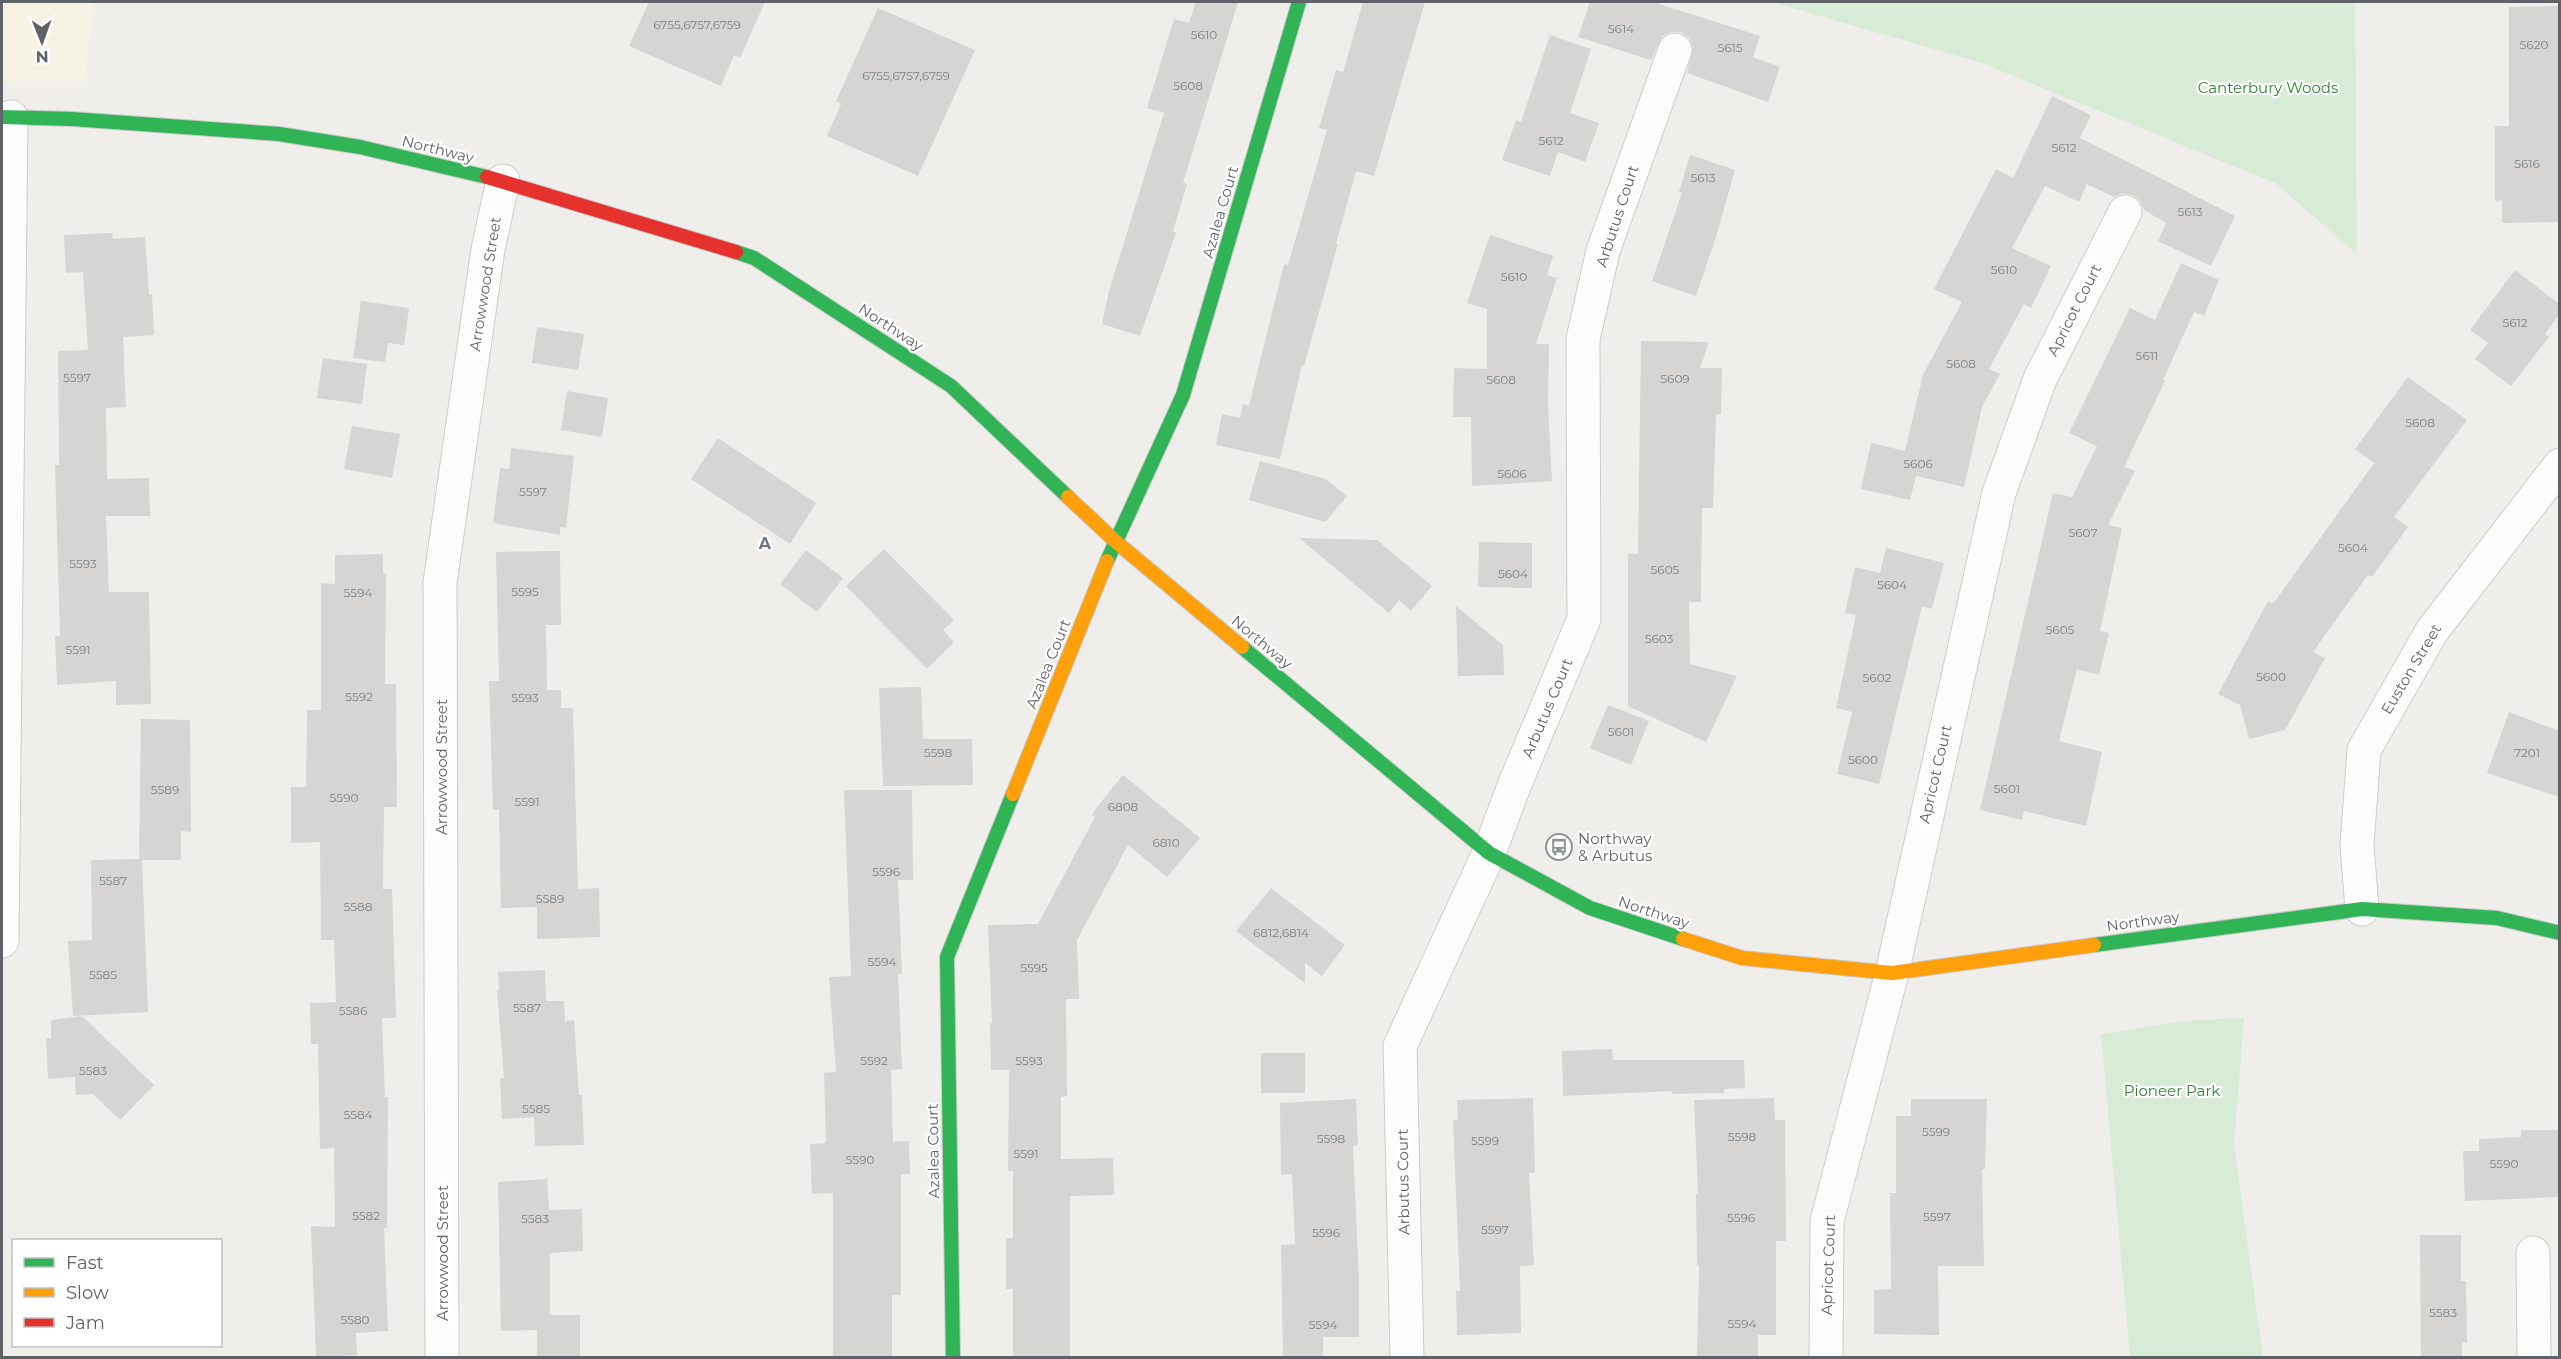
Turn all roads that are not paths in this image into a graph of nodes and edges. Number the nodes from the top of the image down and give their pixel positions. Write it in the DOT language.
graph roads {
  1 [pos="1299,2"];
  2 [pos="1675,50"];
  3 [pos="6,117"];
  4 [pos="503,181"];
  5 [pos="2125,212"];
  6 [pos="2559,465"];
  7 [pos="1115,541"];
  8 [pos="1489,853"];
  9 [pos="2362,909"];
  10 [pos="2559,933"];
  11 [pos="2,941"];
  12 [pos="1892,973"];
  13 [pos="2533,1253"];
  14 [pos="442,1358"];
  15 [pos="952,1358"];
  16 [pos="1407,1358"];
  17 [pos="1826,1358"];
  18 [pos="2534,1358"];
  1 -- 7 [label="street, Azalea Court"];
  2 -- 8 [label="street, Arbutus Court"];
  3 -- 4 [label="street, Northway"];
  3 -- 11 [label="street"];
  4 -- 7 [label="street, Northway"];
  4 -- 14 [label="street, Arrowwood Street"];
  5 -- 12 [label="street, Apricot Court"];
  6 -- 9 [label="street, Euston Street"];
  7 -- 8 [label="street, Northway"];
  7 -- 15 [label="street, Azalea Court"];
  8 -- 12 [label="street, Northway"];
  8 -- 16 [label="street, Arbutus Court"];
  9 -- 10 [label="street, Northway"];
  9 -- 12 [label="street, Northway"];
  12 -- 17 [label="street, Apricot Court"];
  13 -- 18 [label="street"];
}
